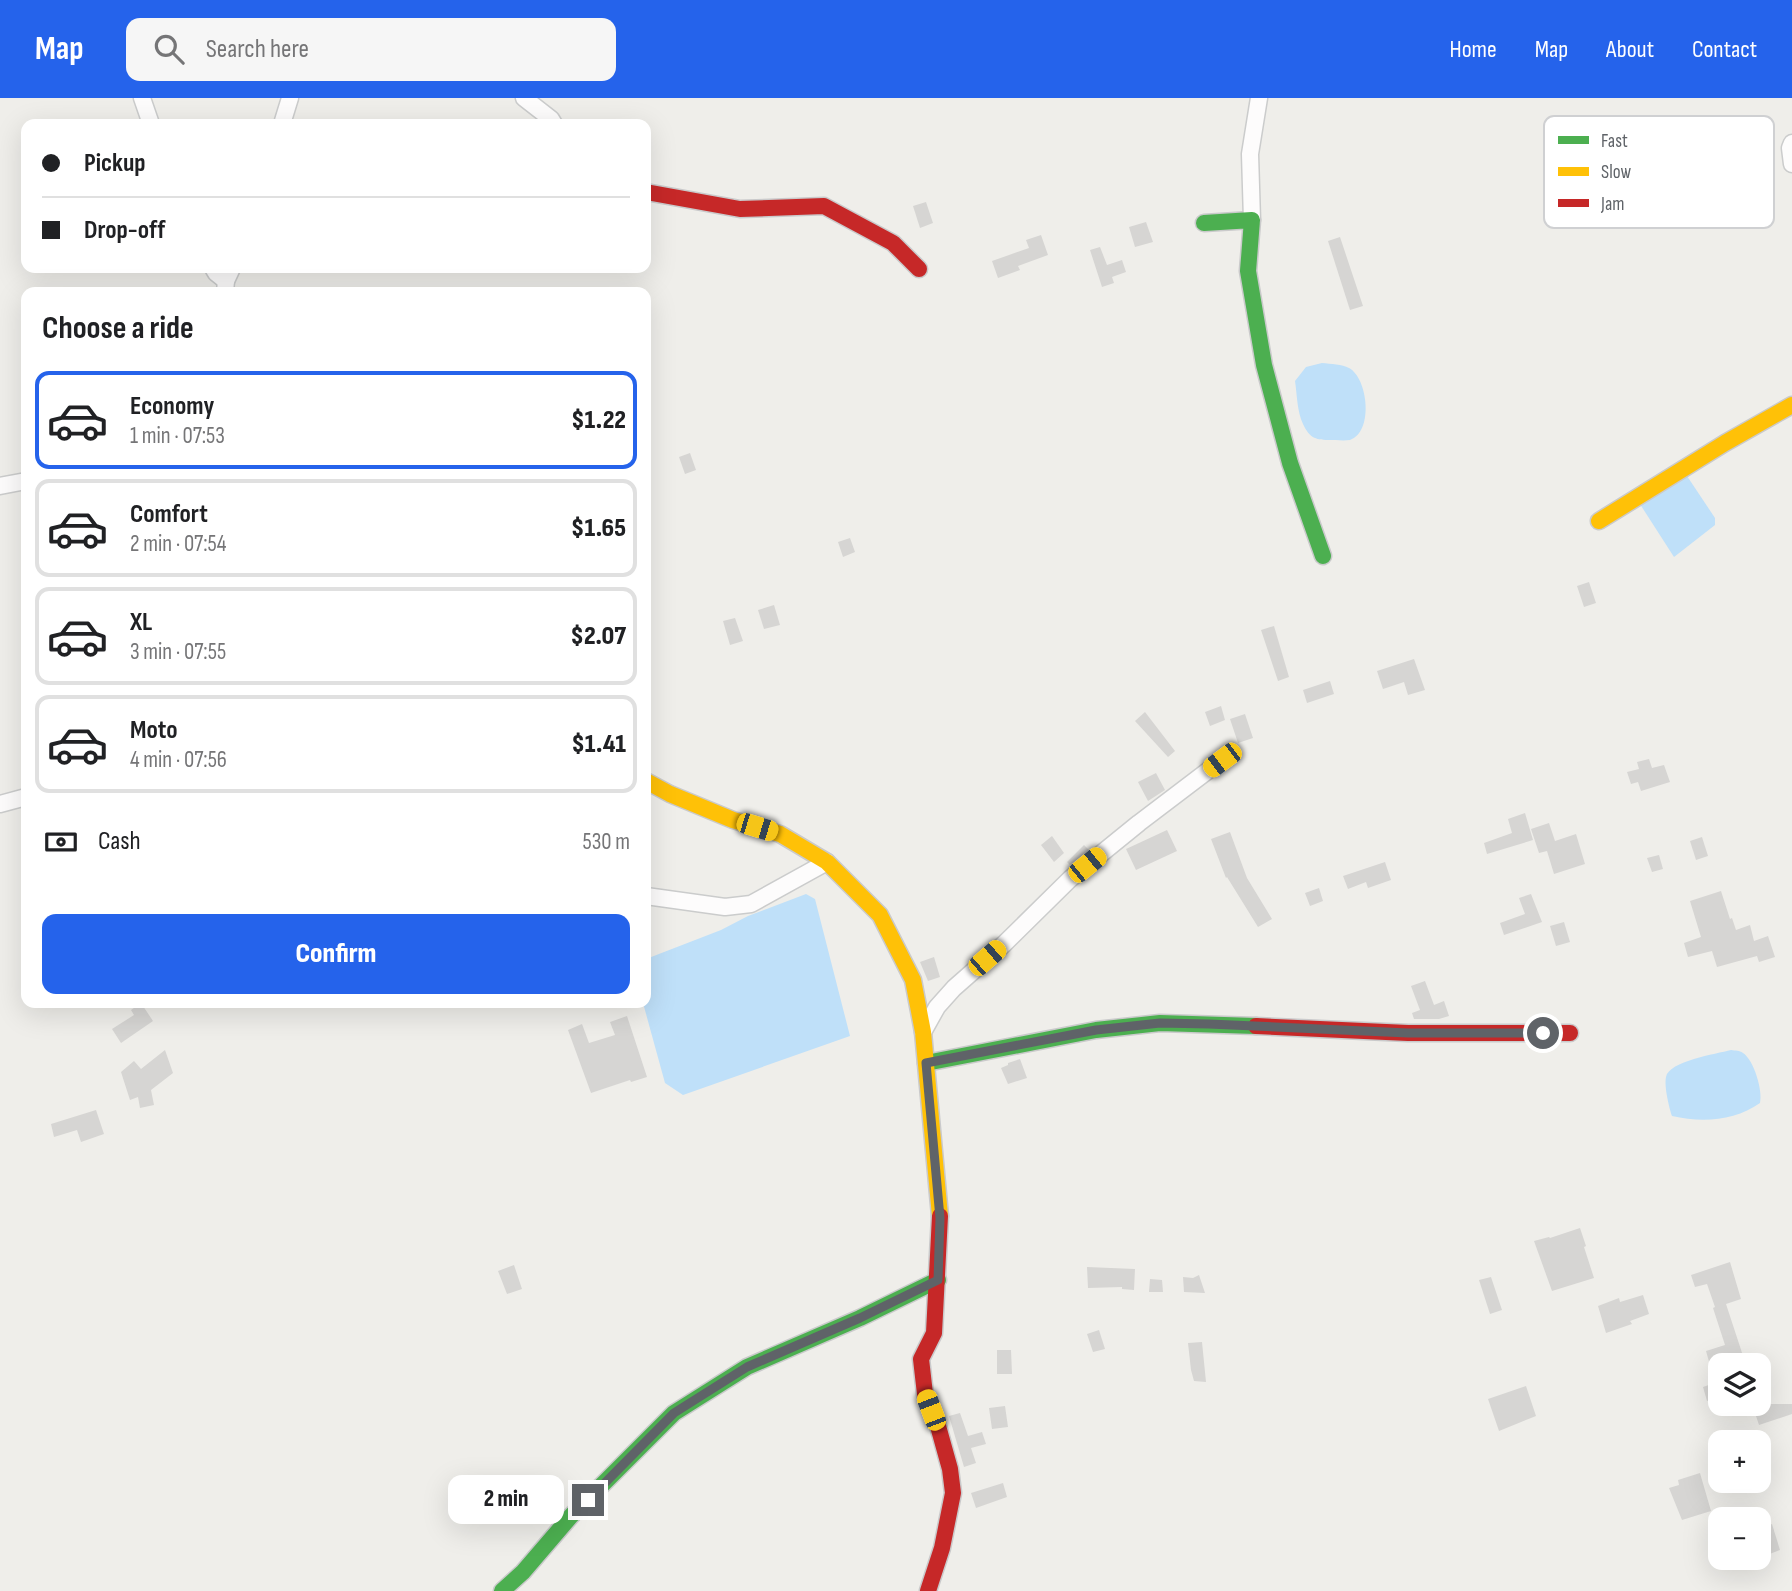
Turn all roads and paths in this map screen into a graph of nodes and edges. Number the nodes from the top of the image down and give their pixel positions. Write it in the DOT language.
graph roads {
  1 [pos="142,98"];
  2 [pos="290,98"];
  3 [pos="524,98"];
  4 [pos="1259,98"];
  5 [pos="149,119"];
  6 [pos="284,119"];
  7 [pos="551,119"];
  8 [pos="1792,143"];
  9 [pos="1792,164"];
  10 [pos="651,193"];
  11 [pos="1252,220"];
  12 [pos="1204,223"];
  13 [pos="919,269"];
  14 [pos="1792,405"];
  15 [pos="21,482"];
  16 [pos="0,486"];
  17 [pos="1599,521"];
  18 [pos="1323,556"];
  19 [pos="1222,760"];
  20 [pos="651,784"];
  21 [pos="21,798"];
  22 [pos="0,804"];
  23 [pos="827,862"];
  24 [pos="651,897"];
  25 [pos="923,1032"];
  26 [pos="1570,1033"];
  27 [pos="926,1063"];
  28 [pos="938,1280"];
  29 [pos="502,1591"];
  30 [pos="928,1591"];
  1 -- 5 [label="street"];
  2 -- 6 [label="street"];
  3 -- 7 [label="street"];
  4 -- 11 [label="street"];
  8 -- 9 [label="street"];
  10 -- 13 [label="street"];
  11 -- 12 [label="street"];
  11 -- 18 [label="street"];
  14 -- 17 [label="street"];
  15 -- 16 [label="street"];
  19 -- 25 [label="street"];
  20 -- 23 [label="street"];
  21 -- 22 [label="street"];
  23 -- 24 [label="street"];
  23 -- 25 [label="street"];
  25 -- 27 [label="street"];
  26 -- 27 [label="street"];
  27 -- 28 [label="street"];
  28 -- 29 [label="street"];
  28 -- 30 [label="street"];
}
